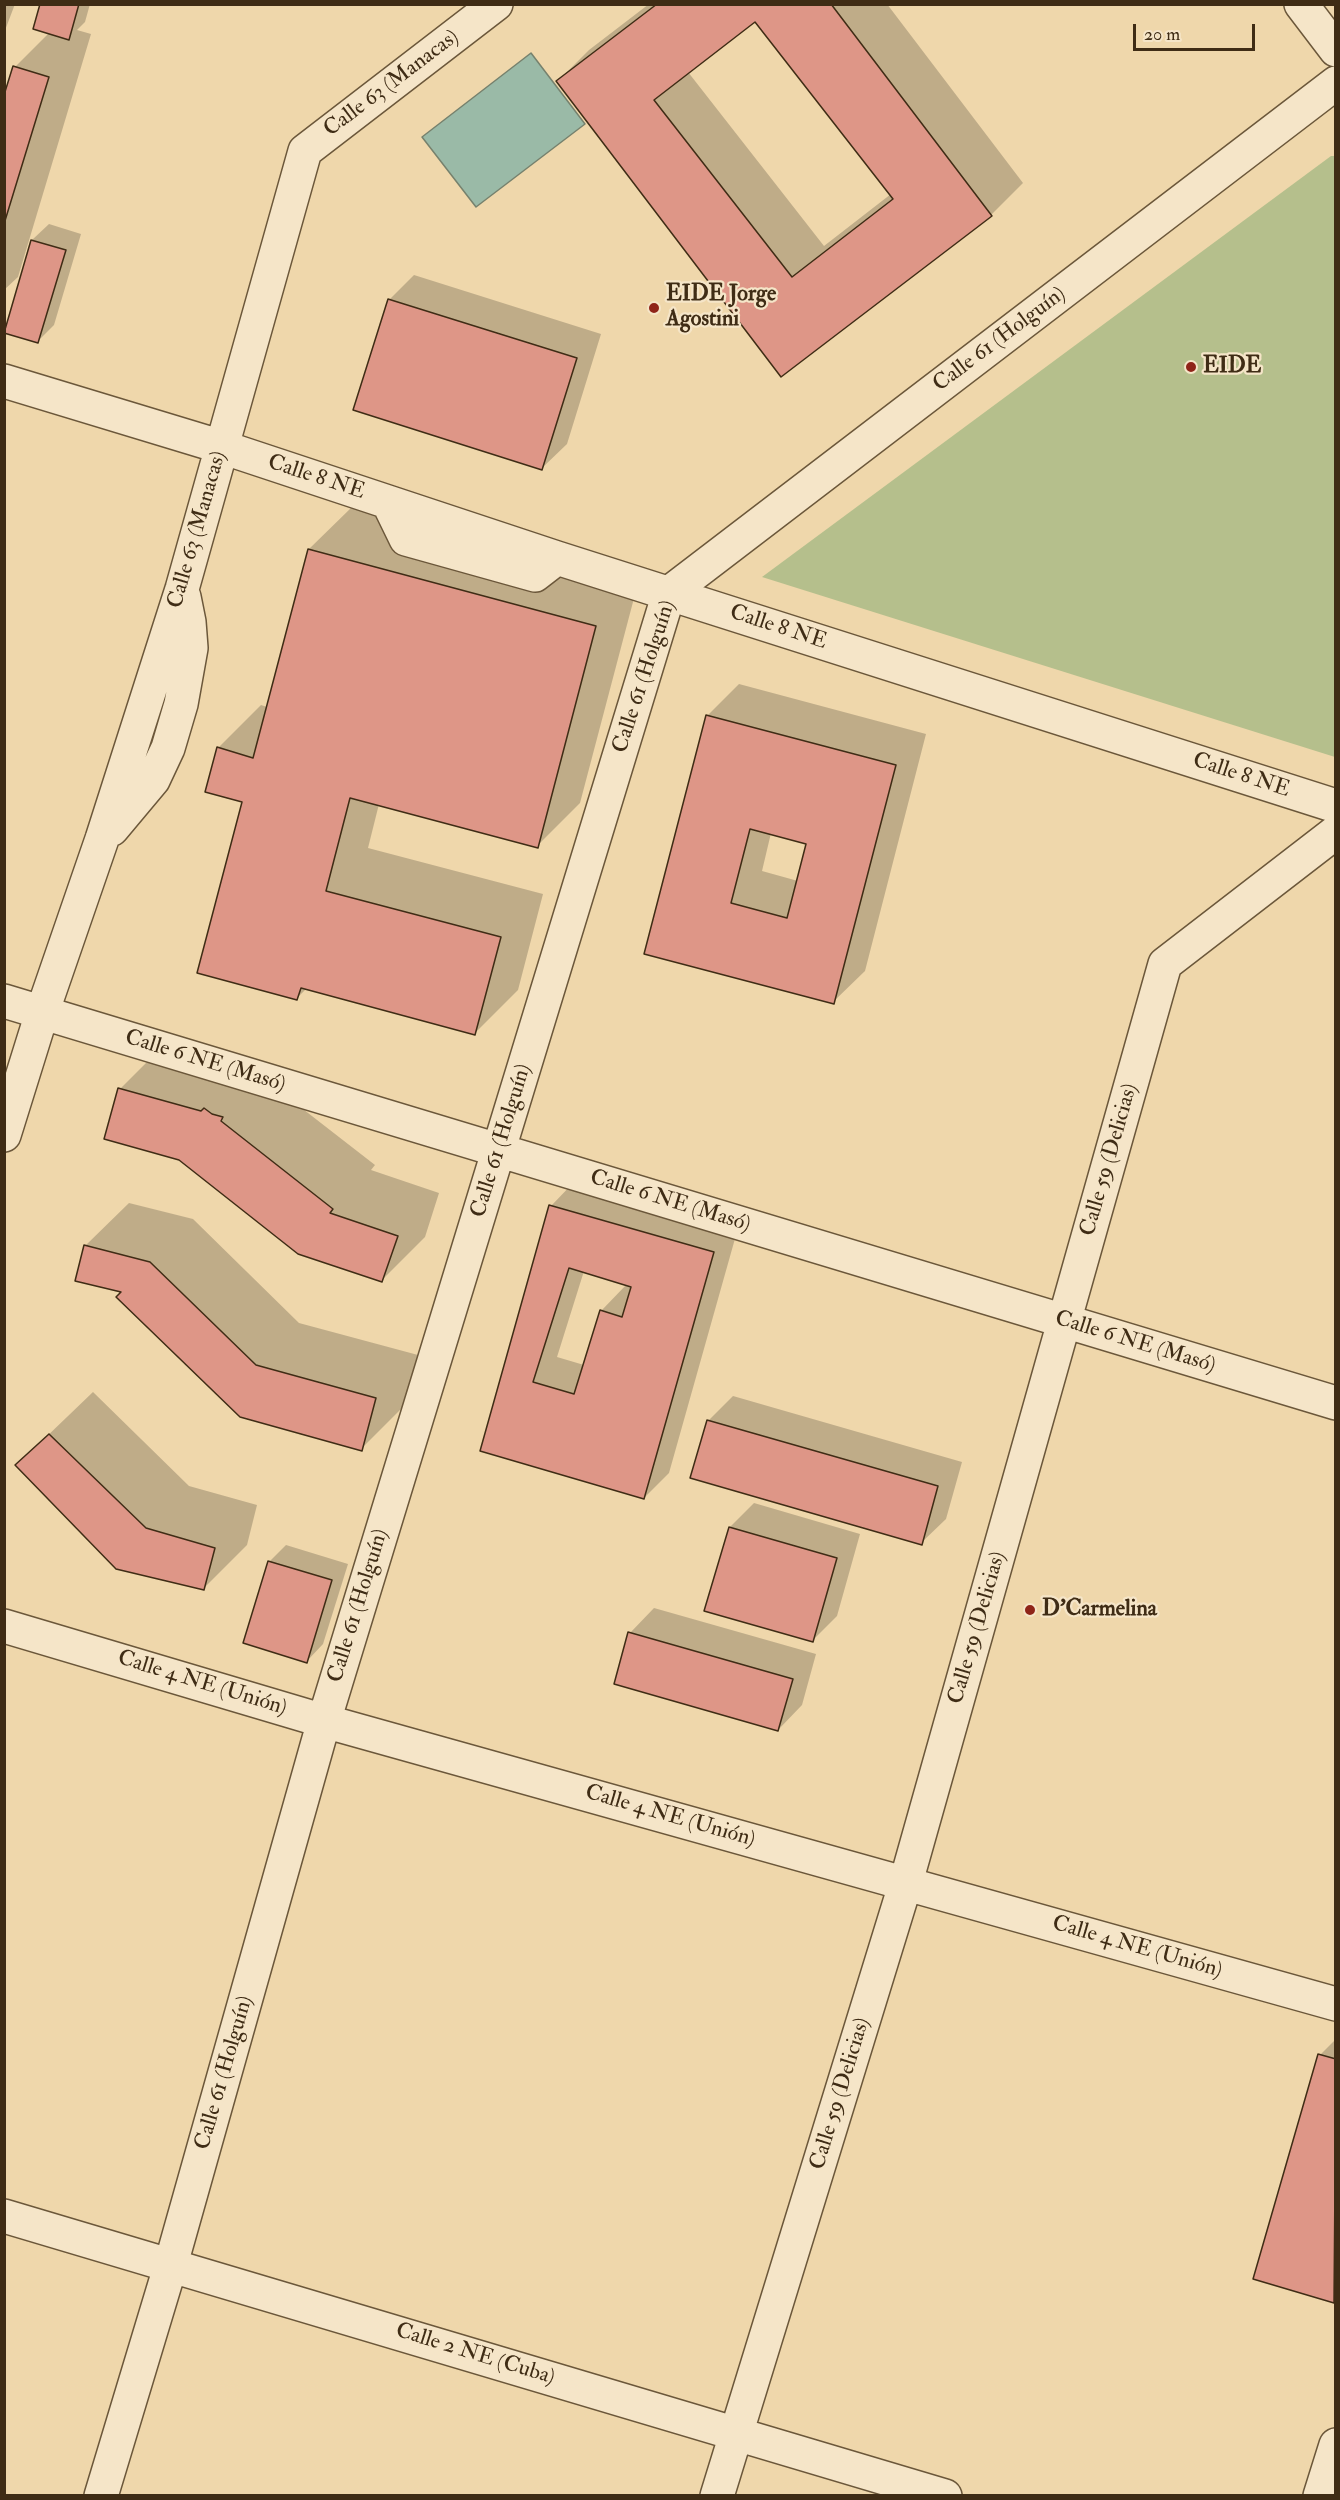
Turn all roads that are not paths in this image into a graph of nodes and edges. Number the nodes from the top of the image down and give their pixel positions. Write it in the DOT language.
graph roads {
  1 [pos="496,4"];
  2 [pos="1301,4"];
  3 [pos="1335,50"];
  4 [pos="1335,83"];
  5 [pos="4,381"];
  6 [pos="222,447"];
  7 [pos="669,593"];
  8 [pos="1335,806"];
  9 [pos="1335,832"];
  10 [pos="4,1001"];
  11 [pos="42,1013"];
  12 [pos="4,1135"];
  13 [pos="499,1151"];
  14 [pos="1064,1321"];
  15 [pos="1335,1403"];
  16 [pos="4,1626"];
  17 [pos="324,1721"];
  18 [pos="906,1882"];
  19 [pos="1335,2004"];
  20 [pos="4,2216"];
  21 [pos="171,2264"];
  22 [pos="736,2432"];
  23 [pos="1335,2445"];
  24 [pos="101,2496"];
  25 [pos="717,2496"];
  26 [pos="945,2496"];
  27 [pos="1320,2496"];
  1 -- 6 [label="street, Calle 63 (Manacas)"];
  2 -- 3 [label="street"];
  4 -- 7 [label="street, Calle 61 (Holguín)"];
  5 -- 6 [label="street, Calle 8 NE"];
  6 -- 7 [label="street, Calle 8 NE"];
  6 -- 11 [label="street, Calle 63 (Manacas)"];
  7 -- 8 [label="street, Calle 8 NE"];
  7 -- 13 [label="street, Calle 61 (Holguín)"];
  9 -- 14 [label="street, Calle 59 (Delicias)"];
  10 -- 11 [label="street, Calle 6 NE (Masó)"];
  11 -- 12 [label="street, Calle 63 (Manacas)"];
  11 -- 13 [label="street, Calle 6 NE (Masó)"];
  13 -- 14 [label="street, Calle 6 NE (Masó)"];
  13 -- 17 [label="street, Calle 61 (Holguín)"];
  14 -- 15 [label="street, Calle 6 NE (Masó)"];
  14 -- 18 [label="street, Calle 59 (Delicias)"];
  16 -- 17 [label="street, Calle 4 NE (Unión)"];
  17 -- 18 [label="street, Calle 4 NE (Unión)"];
  17 -- 21 [label="street, Calle 61 (Holguín)"];
  18 -- 19 [label="street, Calle 4 NE (Unión)"];
  18 -- 22 [label="street, Calle 59 (Delicias)"];
  20 -- 21 [label="street, Calle 2 NE (Cuba)"];
  21 -- 22 [label="street, Calle 2 NE (Cuba)"];
  21 -- 24 [label="street, Calle 61 (Holguín)"];
  22 -- 25 [label="street, Calle 59 (Delicias)"];
  22 -- 26 [label="street, Calle 2 NE (Cuba)"];
  23 -- 27 [label="street"];
}
